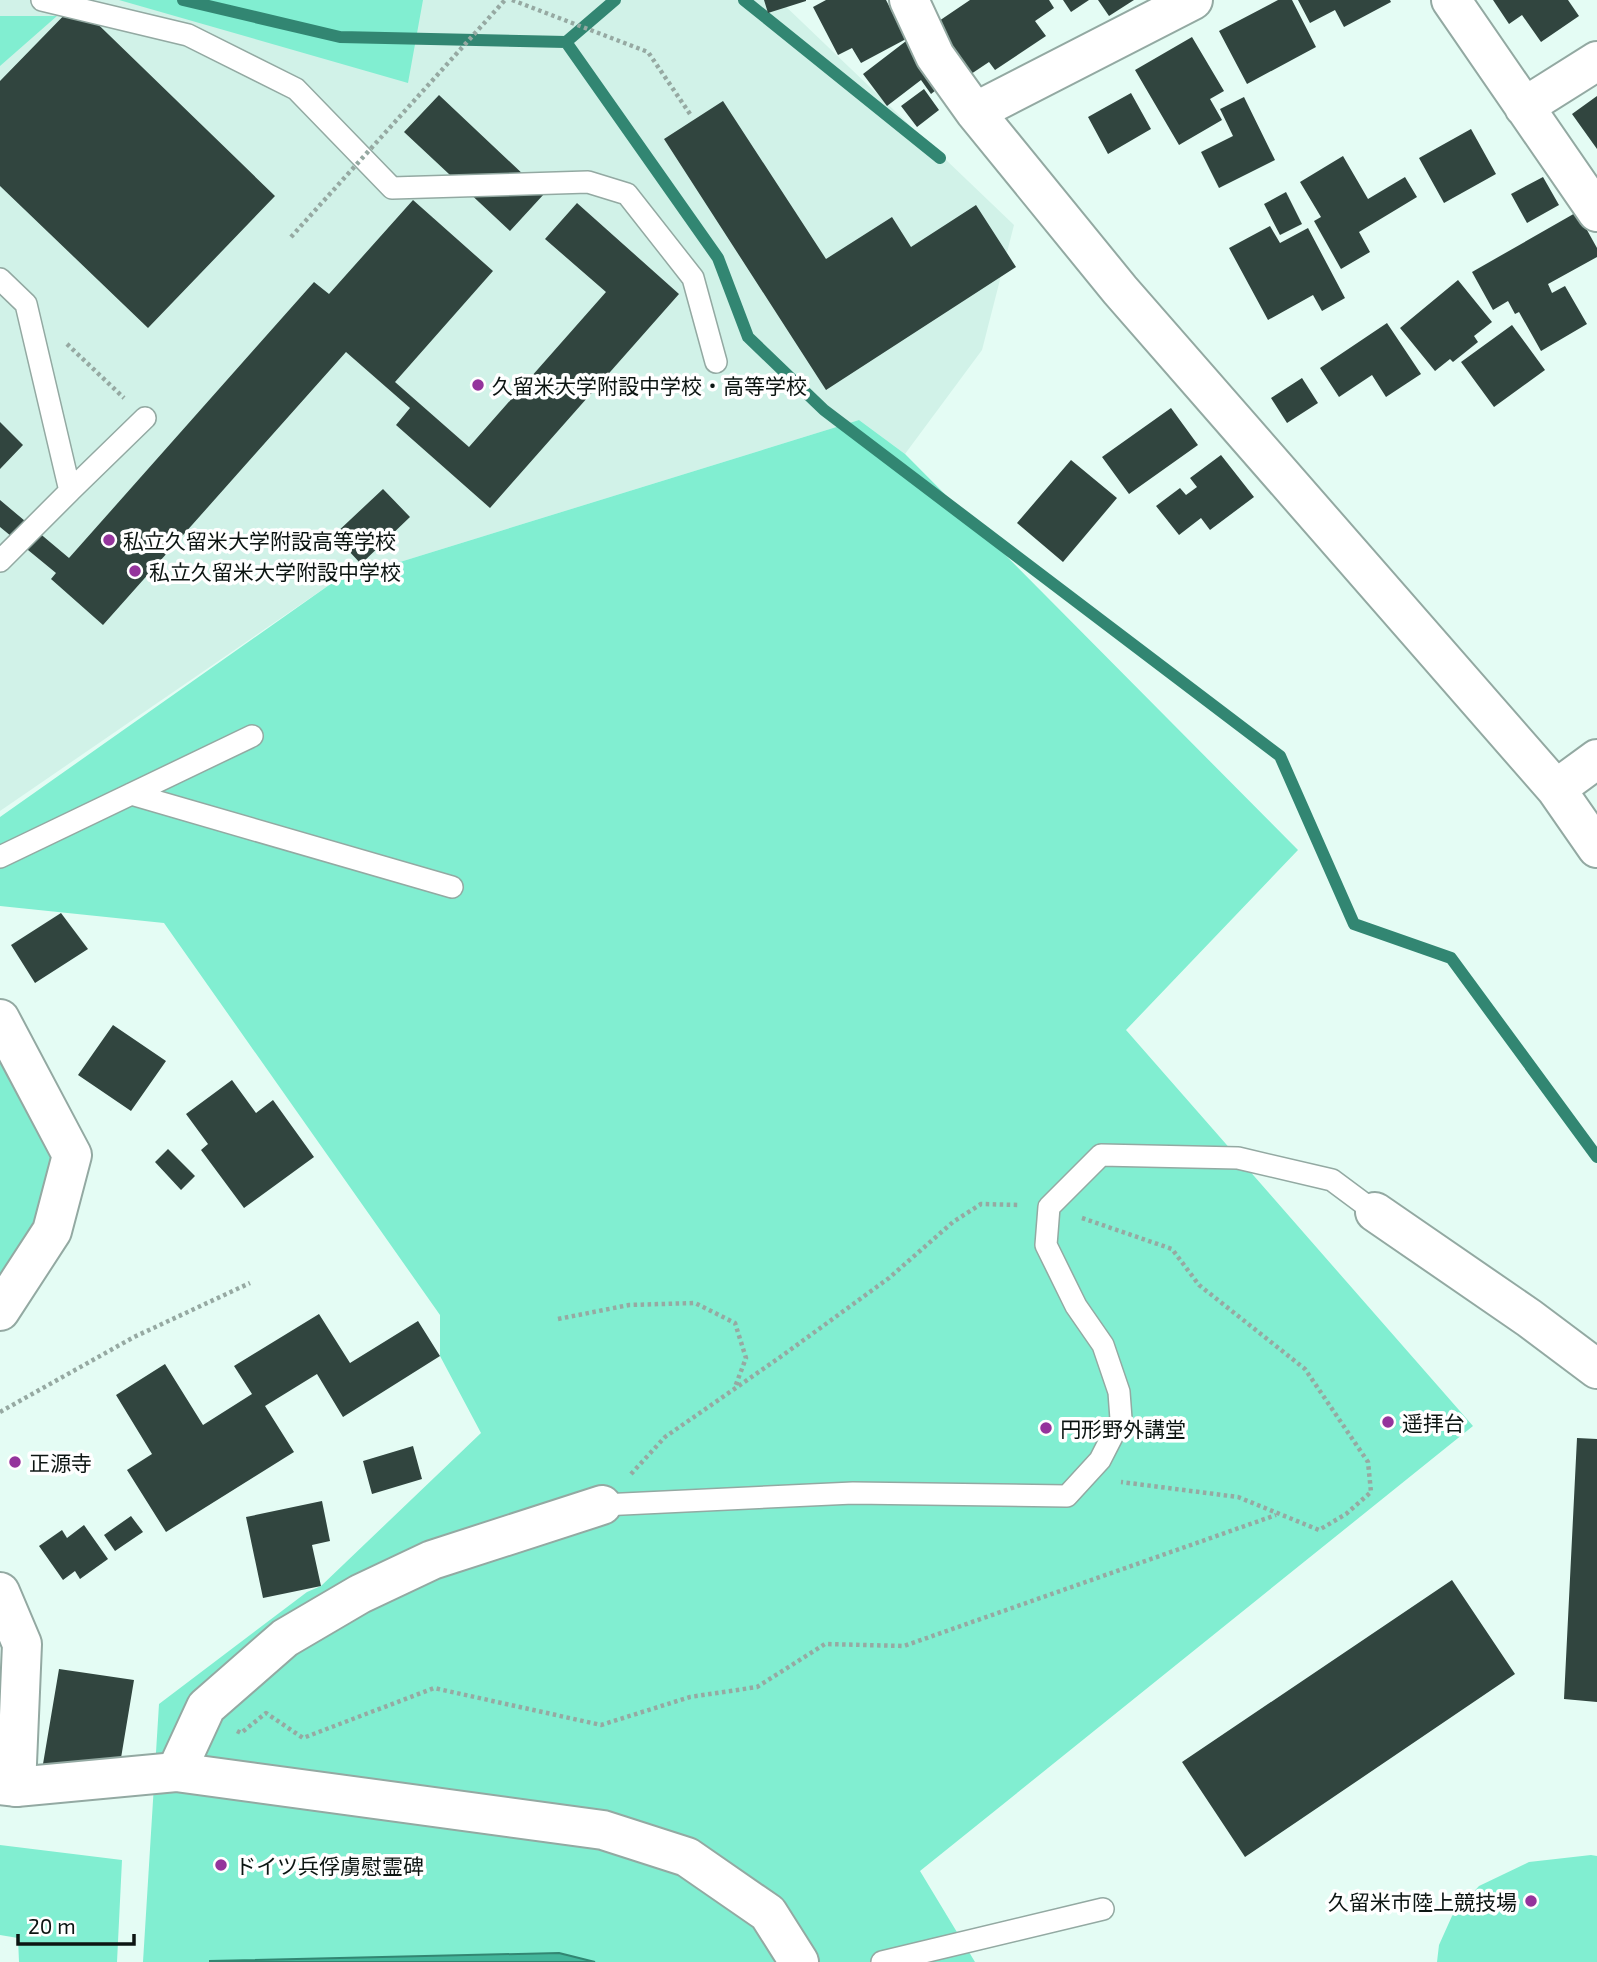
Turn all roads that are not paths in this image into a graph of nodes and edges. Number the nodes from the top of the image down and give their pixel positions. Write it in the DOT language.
graph roads {
  1 [pos="41,0"];
  2 [pos="909,0"];
  3 [pos="1193,0"];
  4 [pos="1451,0"];
  5 [pos="1597,61"];
  6 [pos="1524,107"];
  7 [pos="975,112"];
  8 [pos="1597,212"];
  9 [pos="0,279"];
  10 [pos="716,362"];
  11 [pos="145,418"];
  12 [pos="70,491"];
  13 [pos="0,561"];
  14 [pos="252,736"];
  15 [pos="1597,759"];
  16 [pos="1556,789"];
  17 [pos="131,794"];
  18 [pos="1597,848"];
  19 [pos="0,857"];
  20 [pos="452,887"];
  21 [pos="0,1019"];
  22 [pos="1375,1212"];
  23 [pos="0,1311"];
  24 [pos="1597,1369"];
  25 [pos="602,1505"];
  26 [pos="0,1592"];
  27 [pos="176,1772"];
  28 [pos="8,1786"];
  29 [pos="1103,1909"];
  30 [pos="799,1962"];
  31 [pos="882,1962"];
  1 -- 10 [label="lane"];
  2 -- 7 [label="street"];
  3 -- 7 [label="street"];
  4 -- 6 [label="street"];
  5 -- 6 [label="street"];
  6 -- 8 [label="street"];
  7 -- 16 [label="street"];
  9 -- 12 [label="lane"];
  11 -- 12 [label="lane"];
  12 -- 13 [label="lane"];
  14 -- 17 [label="lane"];
  15 -- 16 [label="street"];
  16 -- 18 [label="street"];
  17 -- 19 [label="lane"];
  17 -- 20 [label="lane"];
  21 -- 23 [label="street"];
  22 -- 24 [label="street"];
  22 -- 25 [label="lane"];
  25 -- 27 [label="street"];
  26 -- 28 [label="street"];
  27 -- 28 [label="street"];
  27 -- 30 [label="street"];
  29 -- 31 [label="lane"];
}
